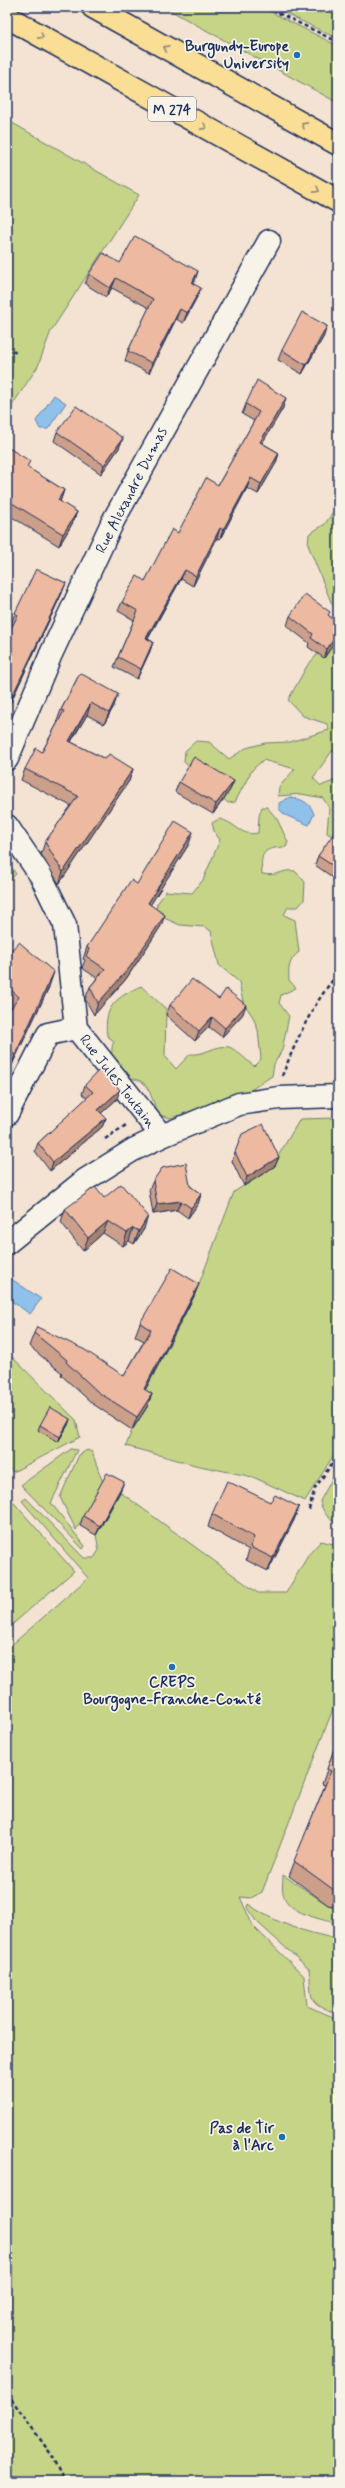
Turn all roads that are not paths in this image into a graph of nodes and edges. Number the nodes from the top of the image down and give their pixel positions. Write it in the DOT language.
graph roads {
  1 [pos="93,7"];
  2 [pos="7,17"];
  3 [pos="338,144"];
  4 [pos="338,201"];
  5 [pos="269,241"];
  6 [pos="9,753"];
  7 [pos="7,826"];
  8 [pos="76,1028"];
  9 [pos="338,1096"];
  10 [pos="7,1114"];
  11 [pos="162,1136"];
  12 [pos="7,1243"];
  3 -- 1 [label="highway, one-way"];
  2 -- 4 [label="highway, M 274, one-way"];
  5 -- 6 [label="street, Rue Alexandre Dumas"];
  7 -- 8 [label="street, Rue Jules Toutain"];
  8 -- 10 [label="street"];
  8 -- 11 [label="street, Rue Jules Toutain"];
  9 -- 11 [label="street"];
  11 -- 12 [label="street"];
}
